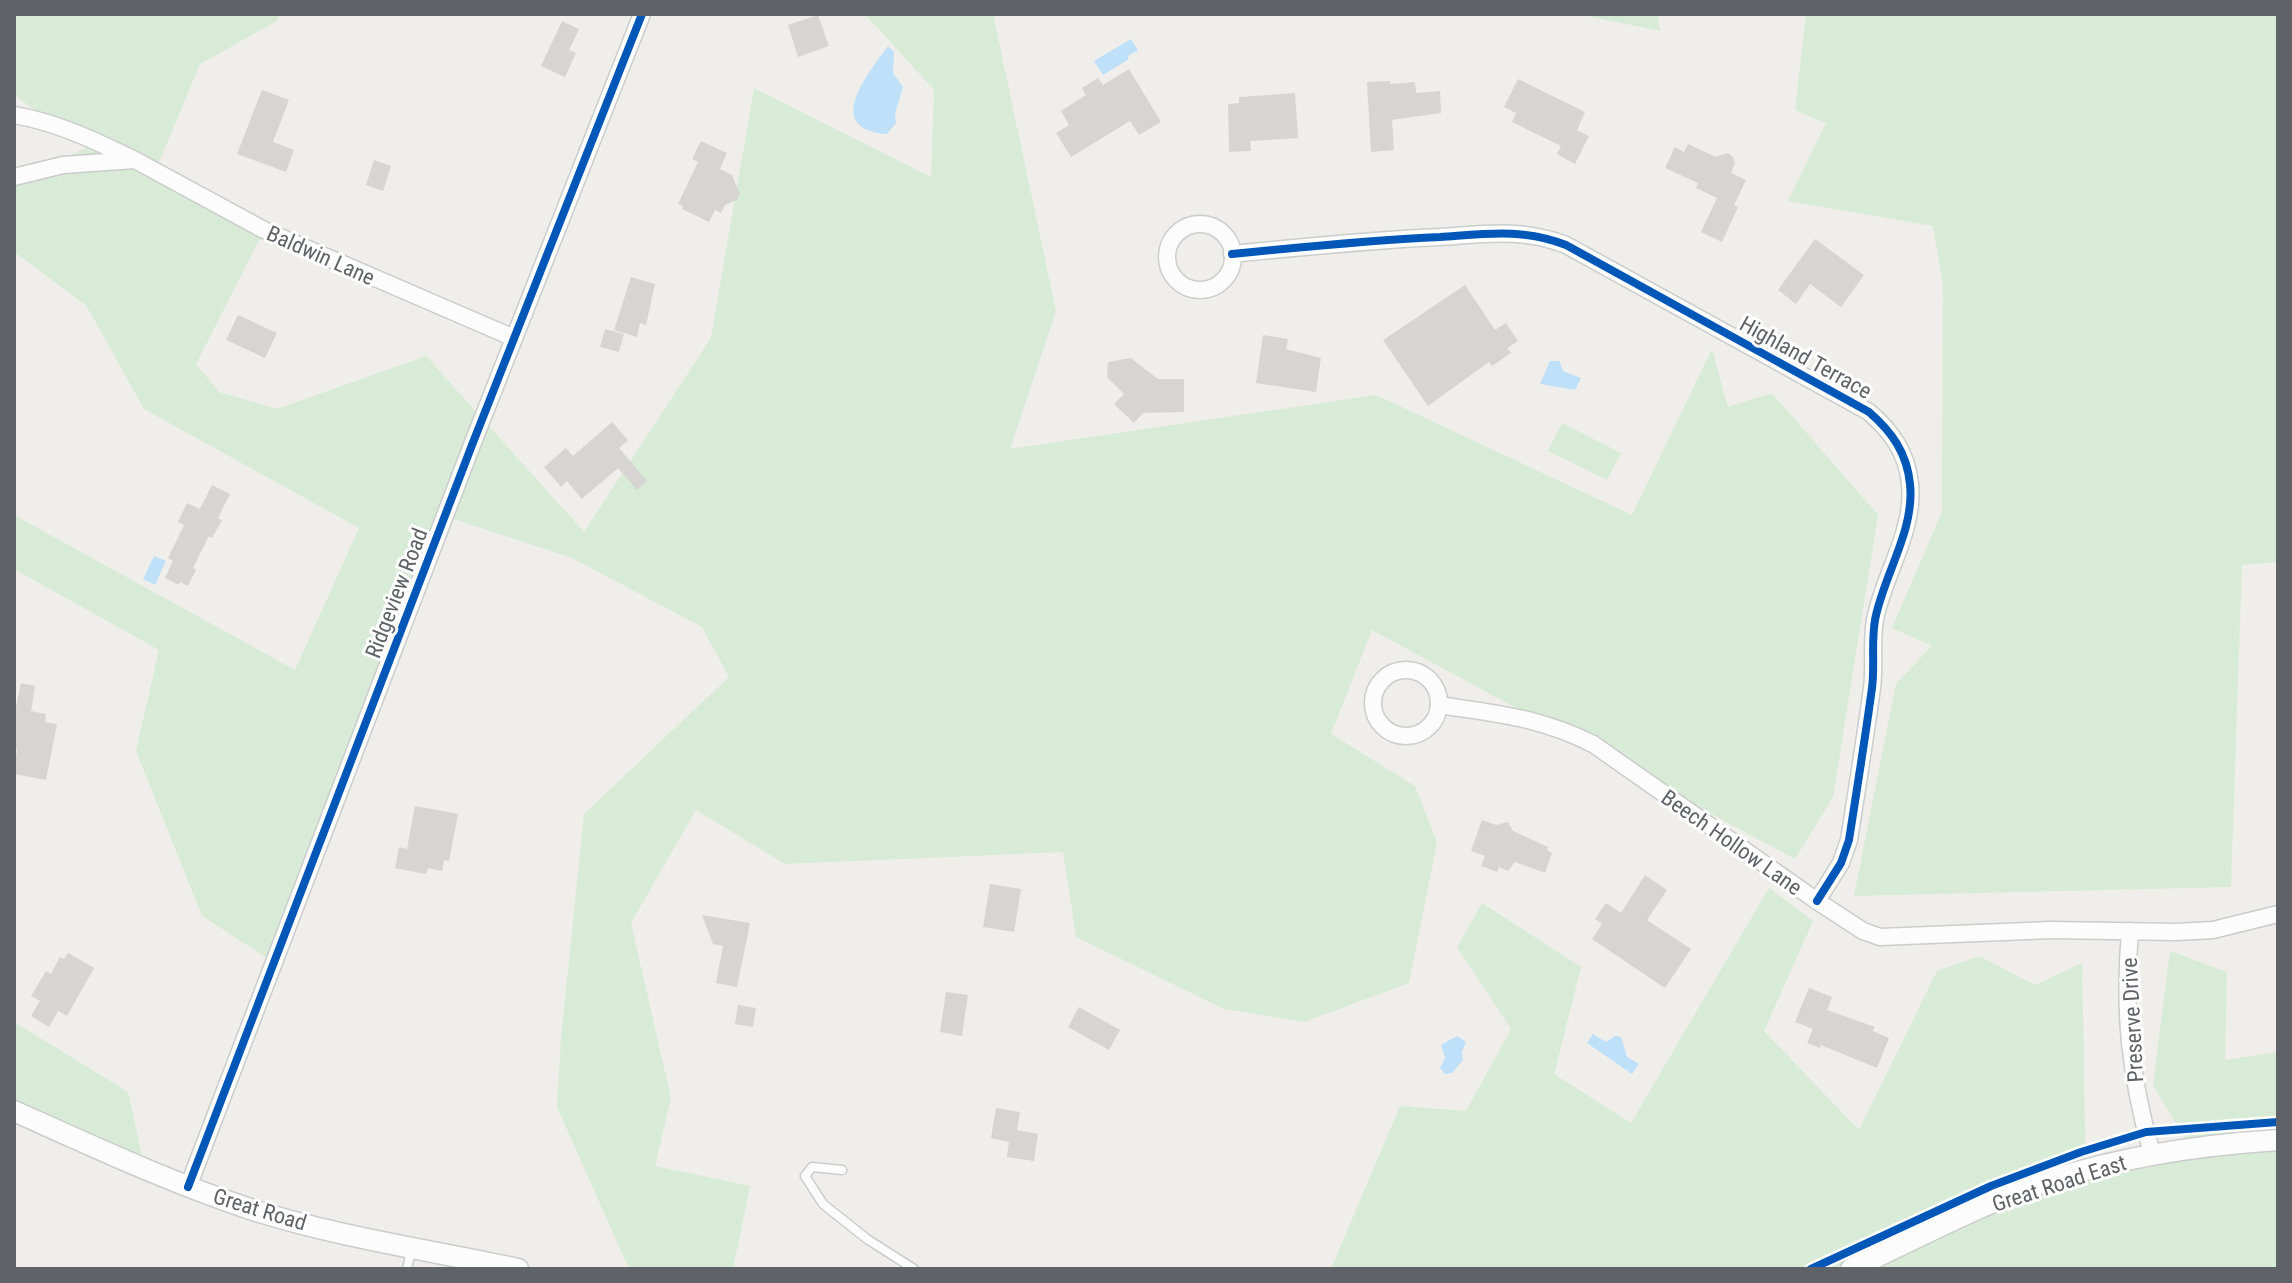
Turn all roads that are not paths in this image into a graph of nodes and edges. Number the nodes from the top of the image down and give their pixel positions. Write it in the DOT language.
graph roads {
  1 [pos="642,14"];
  2 [pos="14,115"];
  3 [pos="135,160"];
  4 [pos="14,177"];
  5 [pos="1232,254"];
  6 [pos="514,338"];
  7 [pos="1439,705"];
  8 [pos="1817,901"];
  9 [pos="2278,914"];
  10 [pos="2130,931"];
  11 [pos="14,1111"];
  12 [pos="2278,1140"];
  13 [pos="2152,1154"];
  14 [pos="842,1170"];
  15 [pos="188,1187"];
  16 [pos="412,1246"];
  17 [pos="407,1269"];
  18 [pos="518,1269"];
  19 [pos="914,1269"];
  20 [pos="1851,1269"];
  1 -- 6 [label="street, Ridgeview Road"];
  2 -- 3 [label="street, Baldwin Lane"];
  3 -- 4 [label="street"];
  3 -- 6 [label="street, Baldwin Lane"];
  5 -- 5 [label="street"];
  5 -- 8 [label="street, Highland Terrace"];
  6 -- 15 [label="street, Ridgeview Road"];
  7 -- 7 [label="street"];
  7 -- 8 [label="street, Beech Hollow Lane"];
  8 -- 10 [label="street, Beech Hollow Lane"];
  9 -- 10 [label="street, Beech Hollow Lane"];
  10 -- 13 [label="street, Preserve Drive"];
  11 -- 15 [label="street, Great Road"];
  12 -- 13 [label="street, Great Road East"];
  13 -- 20 [label="street, Great Road East"];
  14 -- 19 [label="lane"];
  15 -- 16 [label="street, Great Road"];
  16 -- 17 [label="lane"];
  16 -- 18 [label="street, Great Road"];
}
